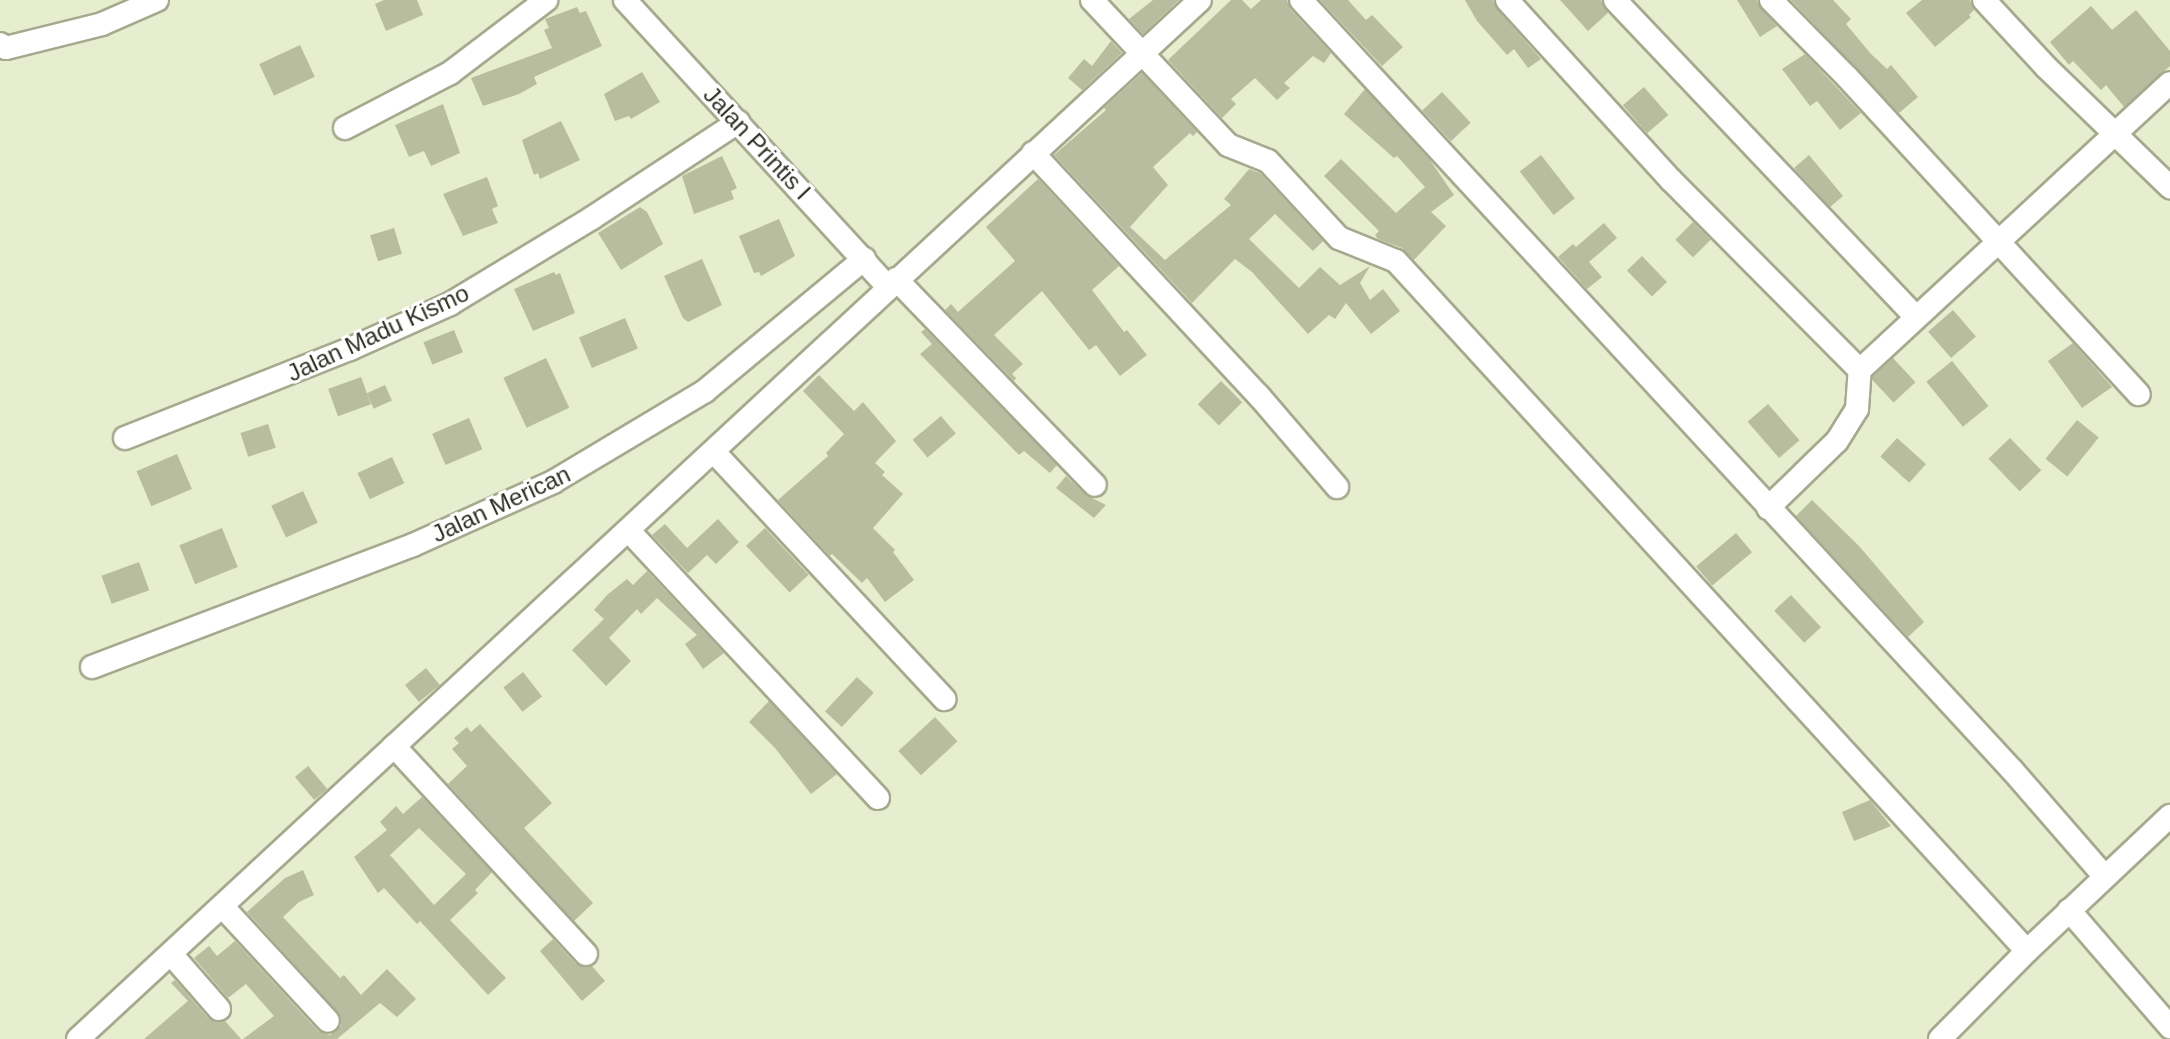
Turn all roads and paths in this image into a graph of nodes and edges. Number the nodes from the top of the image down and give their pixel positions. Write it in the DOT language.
graph roads {
  1 [pos="157,0"];
  2 [pos="546,0"];
  3 [pos="625,0"];
  4 [pos="1123,0"];
  5 [pos="1200,0"];
  6 [pos="1301,0"];
  7 [pos="1507,0"];
  8 [pos="1615,0"];
  9 [pos="1771,0"];
  10 [pos="1984,0"];
  11 [pos="1098,7"];
  12 [pos="0,44"];
  13 [pos="1140,55"];
  14 [pos="2170,83"];
  15 [pos="738,122"];
  16 [pos="345,128"];
  17 [pos="2115,131"];
  18 [pos="1033,153"];
  19 [pos="2170,187"];
  20 [pos="2000,243"];
  21 [pos="864,259"];
  22 [pos="892,283"];
  23 [pos="1916,317"];
  24 [pos="1860,370"];
  25 [pos="2139,394"];
  26 [pos="125,438"];
  27 [pos="714,452"];
  28 [pos="1095,485"];
  29 [pos="1337,487"];
  30 [pos="1768,508"];
  31 [pos="629,531"];
  32 [pos="92,667"];
  33 [pos="944,699"];
  34 [pos="394,746"];
  35 [pos="878,798"];
  36 [pos="2170,816"];
  37 [pos="2105,877"];
  38 [pos="222,906"];
  39 [pos="2069,910"];
  40 [pos="2027,951"];
  41 [pos="171,954"];
  42 [pos="586,954"];
  43 [pos="219,1009"];
  44 [pos="328,1021"];
  45 [pos="2170,1027"];
  46 [pos="78,1039"];
  47 [pos="1940,1039"];
  1 -- 12 [label="street"];
  2 -- 16 [label="street"];
  3 -- 15 [label="street, Jalan Printis I"];
  4 -- 11 [label="street"];
  5 -- 13 [label="street"];
  6 -- 30 [label="street"];
  7 -- 24 [label="street"];
  8 -- 23 [label="street"];
  9 -- 20 [label="street"];
  10 -- 17 [label="street"];
  11 -- 13 [label="street"];
  13 -- 18 [label="street"];
  13 -- 40 [label="street"];
  14 -- 17 [label="street"];
  15 -- 21 [label="street, Jalan Printis I"];
  15 -- 26 [label="street, Jalan Madu Kismo"];
  17 -- 19 [label="street"];
  17 -- 20 [label="street"];
  18 -- 22 [label="street"];
  18 -- 29 [label="street"];
  20 -- 23 [label="street"];
  20 -- 25 [label="street"];
  21 -- 22 [label="street, Jalan Printis I"];
  21 -- 32 [label="street, Jalan Merican"];
  22 -- 27 [label="street"];
  22 -- 28 [label="street, Jalan Printis I"];
  23 -- 24 [label="street"];
  24 -- 30 [label="street"];
  27 -- 31 [label="street"];
  27 -- 33 [label="street"];
  30 -- 37 [label="street"];
  31 -- 34 [label="street"];
  31 -- 35 [label="street"];
  34 -- 38 [label="street"];
  34 -- 42 [label="street"];
  36 -- 37 [label="street"];
  37 -- 39 [label="street"];
  38 -- 41 [label="street"];
  38 -- 44 [label="street"];
  39 -- 40 [label="street"];
  39 -- 45 [label="street"];
  40 -- 47 [label="street"];
  41 -- 43 [label="street"];
  41 -- 46 [label="street"];
}
